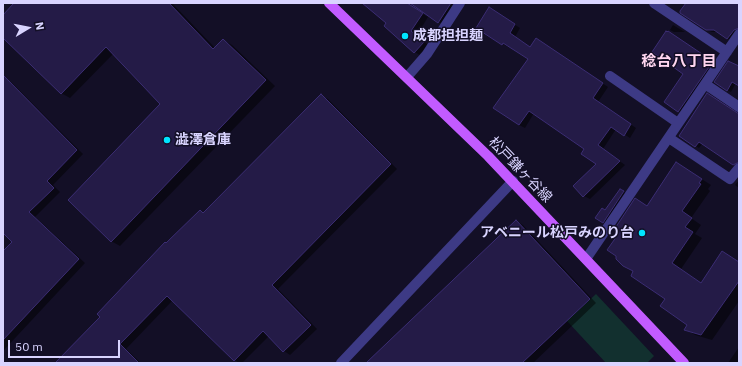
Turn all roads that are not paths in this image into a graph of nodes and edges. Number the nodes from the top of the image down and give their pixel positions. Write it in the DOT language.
graph roads {
  1 [pos="329,3"];
  2 [pos="460,3"];
  3 [pos="654,3"];
  4 [pos="738,38"];
  5 [pos="727,52"];
  6 [pos="610,76"];
  7 [pos="407,77"];
  8 [pos="705,84"];
  9 [pos="739,107"];
  10 [pos="678,123"];
  11 [pos="669,138"];
  12 [pos="739,168"];
  13 [pos="513,182"];
  14 [pos="586,259"];
  15 [pos="341,363"];
  16 [pos="684,363"];
  1 -- 7 [label="main road, 松戸鎌ヶ谷線"];
  2 -- 7 [label="street"];
  3 -- 5 [label="street"];
  4 -- 5 [label="street"];
  5 -- 8 [label="street"];
  6 -- 10 [label="street"];
  7 -- 13 [label="main road, 松戸鎌ヶ谷線"];
  8 -- 9 [label="street"];
  8 -- 10 [label="street"];
  10 -- 11 [label="street"];
  11 -- 12 [label="street"];
  11 -- 14 [label="street"];
  13 -- 14 [label="main road, 松戸鎌ヶ谷線"];
  13 -- 15 [label="street"];
  14 -- 16 [label="main road, 松戸鎌ヶ谷線"];
}
